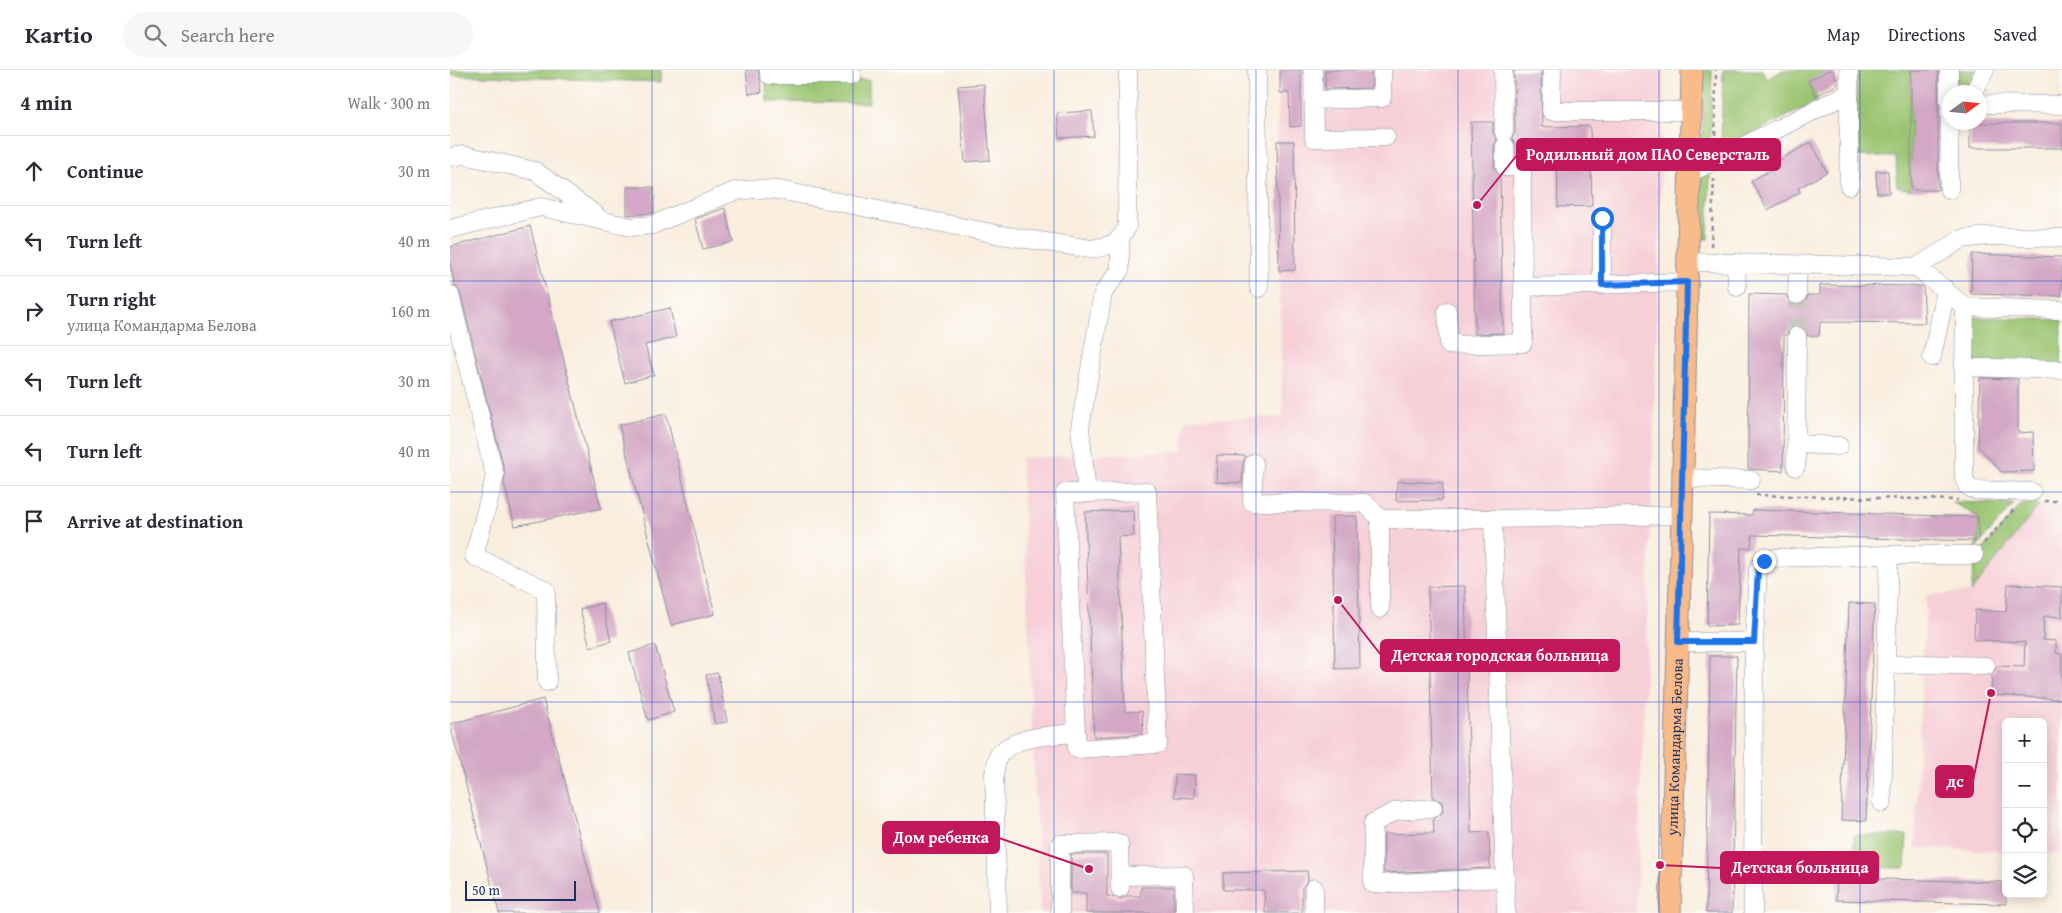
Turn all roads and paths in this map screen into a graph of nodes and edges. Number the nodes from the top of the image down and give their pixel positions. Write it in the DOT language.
graph roads {
  1 [pos="769,70"];
  2 [pos="1128,70"];
  3 [pos="1257,70"];
  4 [pos="1312,70"];
  5 [pos="1382,70"];
  6 [pos="1503,70"];
  7 [pos="1552,70"];
  8 [pos="1692,70"];
  9 [pos="1849,70"];
  10 [pos="1949,70"];
  11 [pos="1985,70"];
  12 [pos="852,75"];
  13 [pos="1949,85"];
  14 [pos="1978,85"];
  15 [pos="1849,93"];
  16 [pos="1313,100"];
  17 [pos="1987,104"];
  18 [pos="2062,105"];
  19 [pos="1691,111"];
  20 [pos="1949,130"];
  21 [pos="1386,137"];
  22 [pos="450,157"];
  23 [pos="1690,173"];
  24 [pos="1849,186"];
  25 [pos="1949,190"];
  26 [pos="1602,218"];
  27 [pos="602,219"];
  28 [pos="450,228"];
  29 [pos="2062,238"];
  30 [pos="1120,240"];
  31 [pos="1736,264"];
  32 [pos="1798,265"];
  33 [pos="1917,267"];
  34 [pos="1687,272"];
  35 [pos="1602,285"];
  36 [pos="1523,287"];
  37 [pos="1737,287"];
  38 [pos="1259,288"];
  39 [pos="1944,288"];
  40 [pos="450,295"];
  41 [pos="1797,295"];
  42 [pos="1965,306"];
  43 [pos="2062,310"];
  44 [pos="1447,311"];
  45 [pos="1797,336"];
  46 [pos="1932,357"];
  47 [pos="1964,367"];
  48 [pos="2062,370"];
  49 [pos="1797,444"];
  50 [pos="1839,446"];
  51 [pos="1254,462"];
  52 [pos="1796,467"];
  53 [pos="1683,478"];
  54 [pos="1751,480"];
  55 [pos="1087,493"];
  56 [pos="1769,496"];
  57 [pos="2030,498"];
  58 [pos="1962,500"];
  59 [pos="2057,501"];
  60 [pos="1682,514"];
  61 [pos="1380,519"];
  62 [pos="1493,519"];
  63 [pos="1974,554"];
  64 [pos="1889,555"];
  65 [pos="1380,609"];
  66 [pos="1678,642"];
  67 [pos="1754,642"];
  68 [pos="1886,665"];
  69 [pos="1986,666"];
  70 [pos="547,682"];
  71 [pos="1076,733"];
  72 [pos="1882,803"];
  73 [pos="1433,808"];
  74 [pos="1505,878"];
  75 [pos="1314,888"];
  76 [pos="998,913"];
  77 [pos="1060,913"];
  78 [pos="1185,913"];
  79 [pos="1314,913"];
  80 [pos="1506,913"];
  81 [pos="1670,913"];
  82 [pos="1753,913"];
  1 -- 12 [label="street"];
  2 -- 30 [label="street"];
  3 -- 38 [label="street"];
  4 -- 16 [label="street"];
  5 -- 16 [label="street"];
  6 -- 36 [label="street"];
  7 -- 19 [label="street"];
  8 -- 19 [label="main road, улица Командарма Белова"];
  9 -- 15 [label="street"];
  10 -- 13 [label="street"];
  11 -- 14 [label="street"];
  15 -- 23 [label="street"];
  15 -- 24 [label="street"];
  16 -- 21 [label="street"];
  17 -- 18 [label="street"];
  19 -- 23 [label="main road, улица Командарма Белова"];
  20 -- 25 [label="street"];
  22 -- 27 [label="street"];
  23 -- 34 [label="main road, улица Командарма Белова"];
  26 -- 35 [label="street"];
  27 -- 28 [label="street"];
  27 -- 30 [label="street"];
  29 -- 33 [label="street"];
  30 -- 55 [label="street"];
  31 -- 32 [label="street"];
  31 -- 34 [label="street"];
  31 -- 37 [label="street"];
  32 -- 33 [label="street"];
  32 -- 41 [label="street"];
  33 -- 39 [label="street"];
  34 -- 35 [label="street"];
  34 -- 53 [label="main road, улица Командарма Белова"];
  35 -- 36 [label="street"];
  36 -- 44 [label="street"];
  39 -- 42 [label="street"];
  39 -- 46 [label="street"];
  40 -- 70 [label="street"];
  42 -- 43 [label="street"];
  42 -- 47 [label="street"];
  45 -- 49 [label="street"];
  47 -- 48 [label="street"];
  47 -- 57 [label="street"];
  49 -- 50 [label="street"];
  49 -- 52 [label="street"];
  51 -- 61 [label="street"];
  53 -- 54 [label="street"];
  53 -- 60 [label="main road, улица Командарма Белова"];
  55 -- 71 [label="street"];
  55 -- 71 [label="street"];
  56 -- 58 [label="path"];
  57 -- 59 [label="path"];
  57 -- 63 [label="path"];
  60 -- 62 [label="street"];
  60 -- 66 [label="main road, улица Командарма Белова"];
  61 -- 62 [label="street"];
  61 -- 65 [label="street"];
  62 -- 74 [label="street"];
  63 -- 64 [label="street"];
  64 -- 67 [label="street"];
  64 -- 68 [label="street"];
  66 -- 67 [label="street"];
  66 -- 81 [label="main road, улица Командарма Белова"];
  67 -- 82 [label="street"];
  68 -- 69 [label="street"];
  68 -- 72 [label="street"];
  71 -- 76 [label="street"];
  73 -- 74 [label="street"];
  74 -- 80 [label="street"];
  75 -- 79 [label="street"];
  77 -- 78 [label="street"];
}
